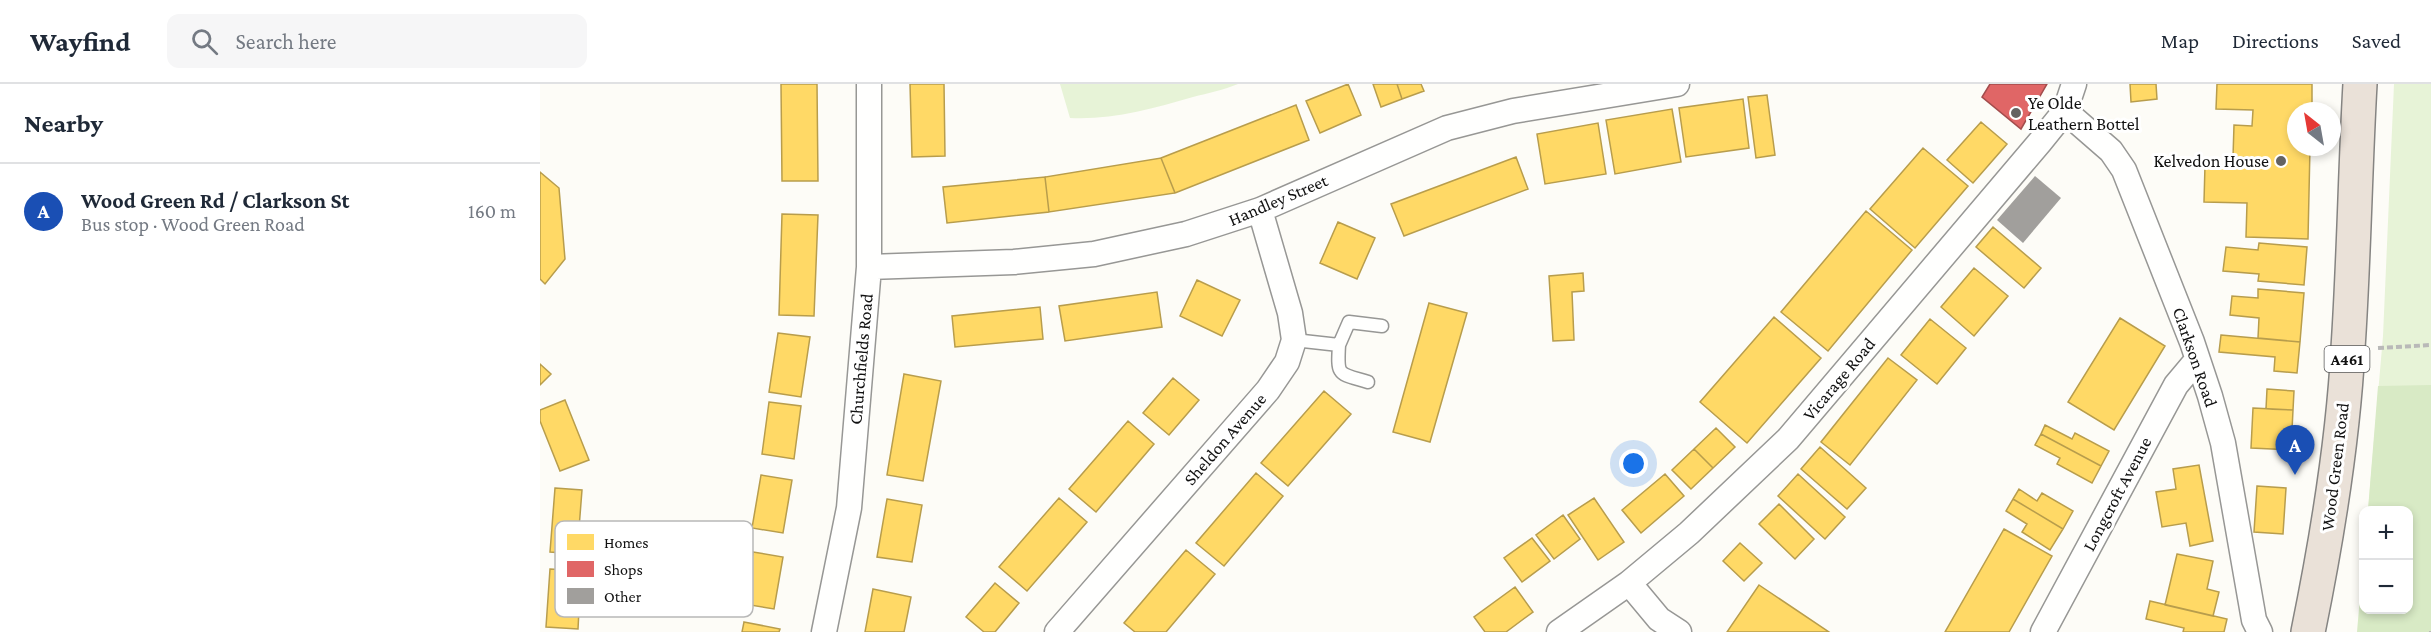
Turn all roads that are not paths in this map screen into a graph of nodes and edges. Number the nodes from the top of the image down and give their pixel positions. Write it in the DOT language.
graph roads {
  1 [pos="869,84"];
  2 [pos="1677,84"];
  3 [pos="2074,84"];
  4 [pos="2360,84"];
  5 [pos="2065,111"];
  6 [pos="1260,210"];
  7 [pos="869,267"];
  8 [pos="1382,326"];
  9 [pos="1294,340"];
  10 [pos="1339,345"];
  11 [pos="2197,360"];
  12 [pos="1368,382"];
  13 [pos="1629,583"];
  14 [pos="824,632"];
  15 [pos="1057,632"];
  16 [pos="1559,632"];
  17 [pos="1679,632"];
  18 [pos="2043,632"];
  19 [pos="2260,632"];
  20 [pos="2308,632"];
  1 -- 7 [label="street, Churchfields Road"];
  2 -- 6 [label="street, Handley Street"];
  3 -- 5 [label="street, Vicarage Road"];
  4 -- 20 [label="highway, Wood Green Road / A461"];
  5 -- 11 [label="street, Clarkson Road"];
  5 -- 13 [label="street, Vicarage Road"];
  6 -- 7 [label="street, Handley Street"];
  6 -- 9 [label="street"];
  7 -- 14 [label="street, Churchfields Road"];
  8 -- 10 [label="lane"];
  9 -- 10 [label="lane"];
  9 -- 15 [label="street, Sheldon Avenue"];
  10 -- 12 [label="lane"];
  11 -- 18 [label="street, Longcroft Avenue"];
  11 -- 19 [label="street, Clarkson Road"];
  13 -- 16 [label="street, Vicarage Road"];
  13 -- 17 [label="street"];
}
